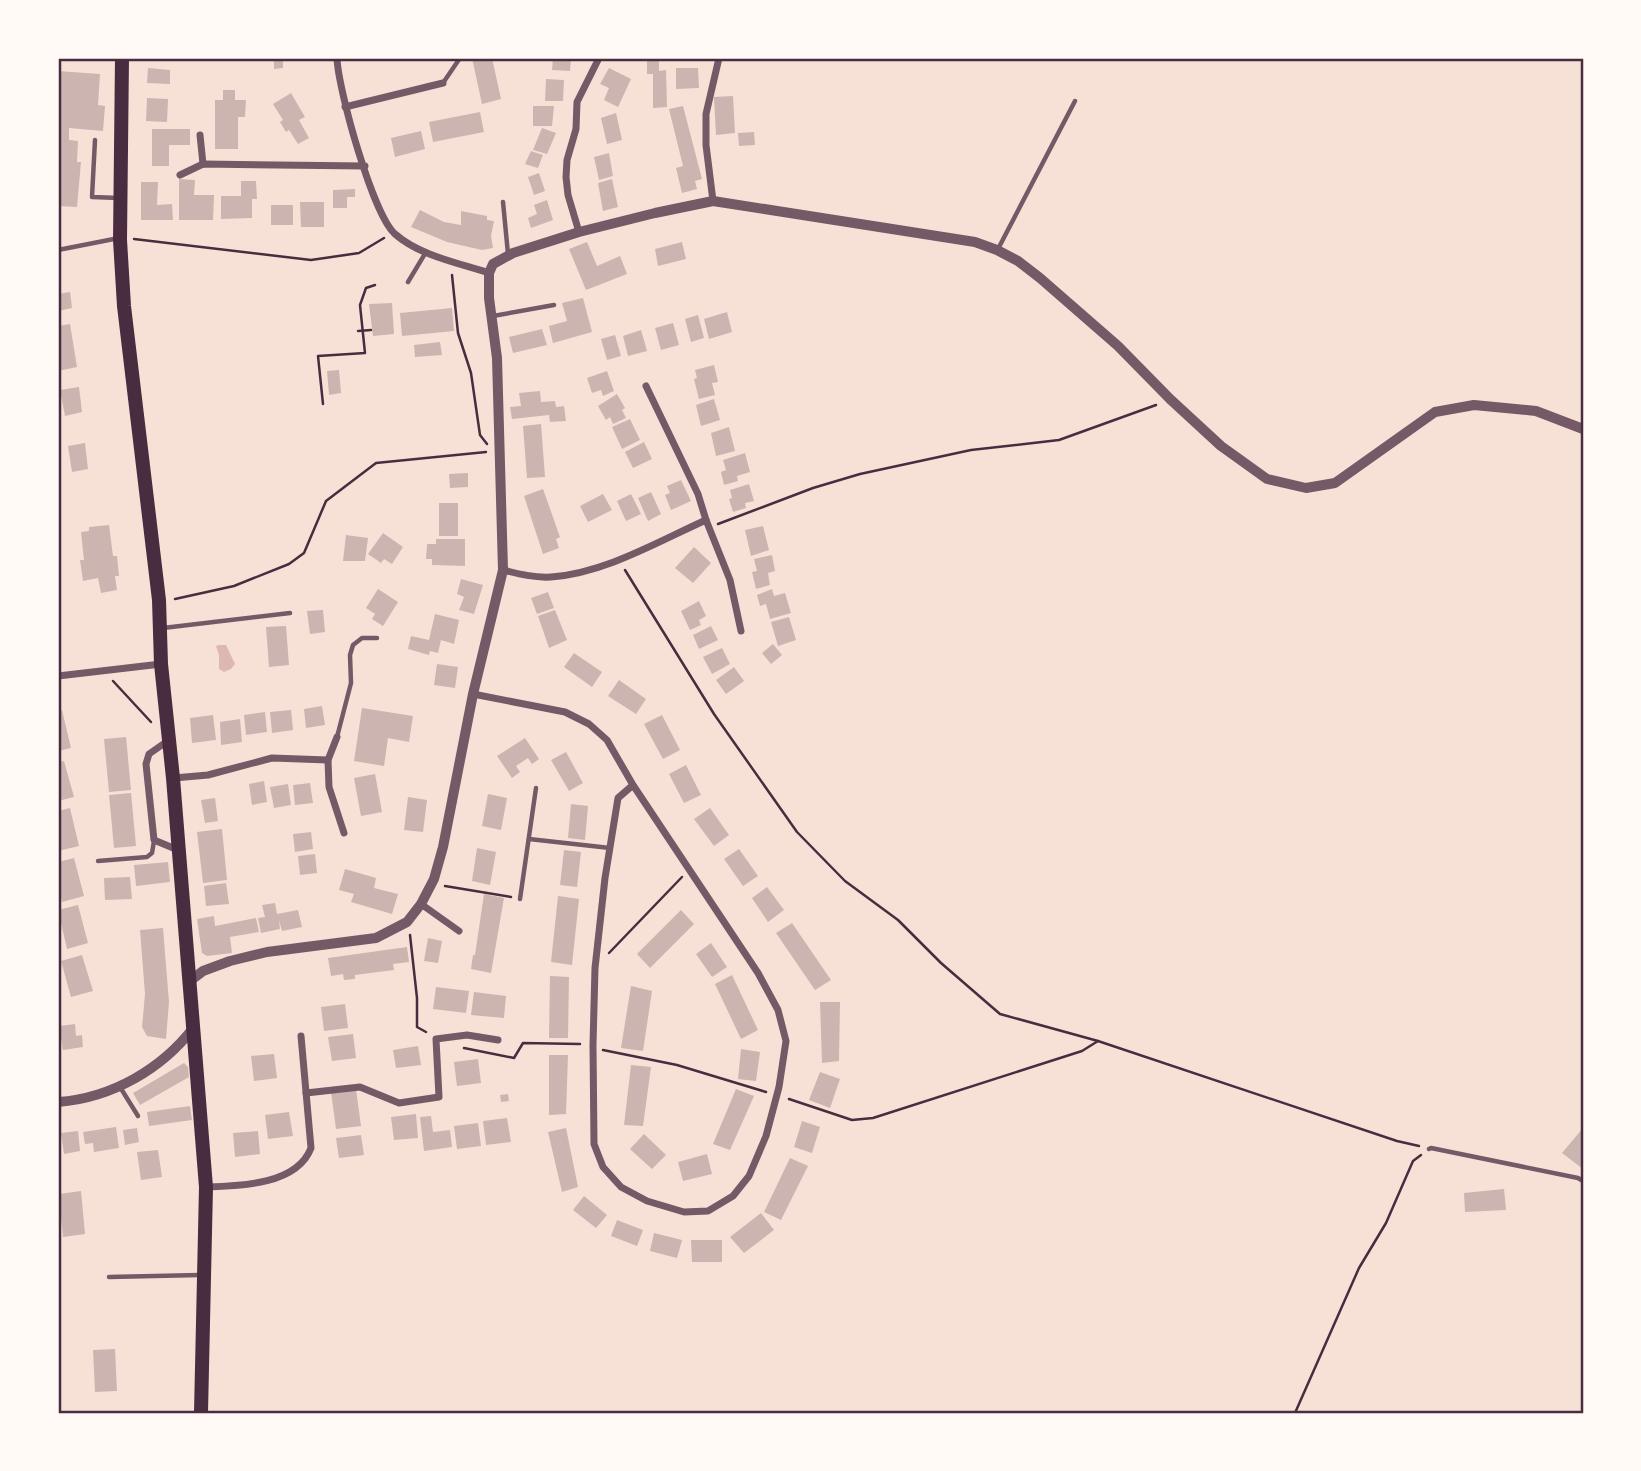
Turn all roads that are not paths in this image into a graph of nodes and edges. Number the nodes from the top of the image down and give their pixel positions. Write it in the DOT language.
graph roads {
  1 [pos="122,58"];
  2 [pos="337,58"];
  3 [pos="460,58"];
  4 [pos="599,58"];
  5 [pos="719,58"];
  6 [pos="443,83"];
  7 [pos="1075,101"];
  8 [pos="345,107"];
  9 [pos="201,135"];
  10 [pos="94,141"];
  11 [pos="203,164"];
  12 [pos="365,166"];
  13 [pos="180,175"];
  14 [pos="120,198"];
  15 [pos="713,201"];
  16 [pos="503,202"];
  17 [pos="579,232"];
  18 [pos="120,239"];
  19 [pos="58,250"];
  20 [pos="997,250"];
  21 [pos="426,251"];
  22 [pos="508,255"];
  23 [pos="489,273"];
  24 [pos="408,282"];
  25 [pos="554,305"];
  26 [pos="492,316"];
  27 [pos="646,386"];
  28 [pos="1583,429"];
  29 [pos="707,524"];
  30 [pos="503,570"];
  31 [pos="290,613"];
  32 [pos="158,628"];
  33 [pos="741,631"];
  34 [pos="377,638"];
  35 [pos="161,664"];
  36 [pos="58,676"];
  37 [pos="474,694"];
  38 [pos="337,737"];
  39 [pos="169,740"];
  40 [pos="328,760"];
  41 [pos="173,778"];
  42 [pos="633,785"];
  43 [pos="536,788"];
  44 [pos="344,833"];
  45 [pos="529,839"];
  46 [pos="154,840"];
  47 [pos="610,848"];
  48 [pos="179,850"];
  49 [pos="98,861"];
  50 [pos="520,899"];
  51 [pos="421,904"];
  52 [pos="459,931"];
  53 [pos="190,981"];
  54 [pos="194,1027"];
  55 [pos="301,1036"];
  56 [pos="498,1040"];
  57 [pos="119,1086"];
  58 [pos="306,1093"];
  59 [pos="58,1102"];
  60 [pos="138,1116"];
  61 [pos="1429,1149"];
  62 [pos="1583,1181"];
  63 [pos="206,1187"];
  64 [pos="204,1275"];
  65 [pos="109,1277"];
  66 [pos="201,1413"];
  1 -- 14 [label="highway"];
  2 -- 8 [label="street"];
  3 -- 6 [label="lane"];
  4 -- 17 [label="street"];
  5 -- 15 [label="street"];
  6 -- 8 [label="street"];
  7 -- 20 [label="lane"];
  8 -- 12 [label="street"];
  9 -- 11 [label="street"];
  10 -- 14 [label="lane"];
  11 -- 12 [label="street"];
  11 -- 13 [label="street"];
  12 -- 21 [label="street"];
  14 -- 18 [label="highway"];
  15 -- 17 [label="street"];
  15 -- 20 [label="street"];
  16 -- 22 [label="lane"];
  17 -- 22 [label="street"];
  18 -- 19 [label="lane"];
  18 -- 32 [label="highway"];
  20 -- 28 [label="street"];
  21 -- 23 [label="street"];
  21 -- 24 [label="lane"];
  22 -- 23 [label="street"];
  23 -- 26 [label="street"];
  25 -- 26 [label="lane"];
  26 -- 30 [label="street"];
  27 -- 29 [label="street"];
  29 -- 30 [label="street"];
  29 -- 33 [label="street"];
  30 -- 37 [label="street"];
  31 -- 32 [label="lane"];
  32 -- 35 [label="highway"];
  34 -- 38 [label="lane"];
  35 -- 36 [label="street"];
  35 -- 39 [label="highway"];
  37 -- 42 [label="street"];
  37 -- 51 [label="street"];
  38 -- 40 [label="street"];
  39 -- 41 [label="highway"];
  39 -- 46 [label="street"];
  40 -- 41 [label="street"];
  40 -- 44 [label="street"];
  41 -- 48 [label="highway"];
  42 -- 47 [label="street"];
  42 -- 47 [label="street"];
  43 -- 45 [label="lane"];
  45 -- 47 [label="lane"];
  45 -- 50 [label="lane"];
  46 -- 48 [label="street"];
  46 -- 49 [label="lane"];
  48 -- 53 [label="highway"];
  51 -- 52 [label="street"];
  51 -- 53 [label="street"];
  53 -- 54 [label="highway"];
  54 -- 57 [label="street"];
  54 -- 63 [label="highway"];
  55 -- 58 [label="street"];
  56 -- 58 [label="street"];
  57 -- 59 [label="street"];
  57 -- 60 [label="lane"];
  58 -- 63 [label="street"];
  61 -- 62 [label="lane"];
  63 -- 64 [label="highway"];
  64 -- 65 [label="lane"];
  64 -- 66 [label="highway"];
}
